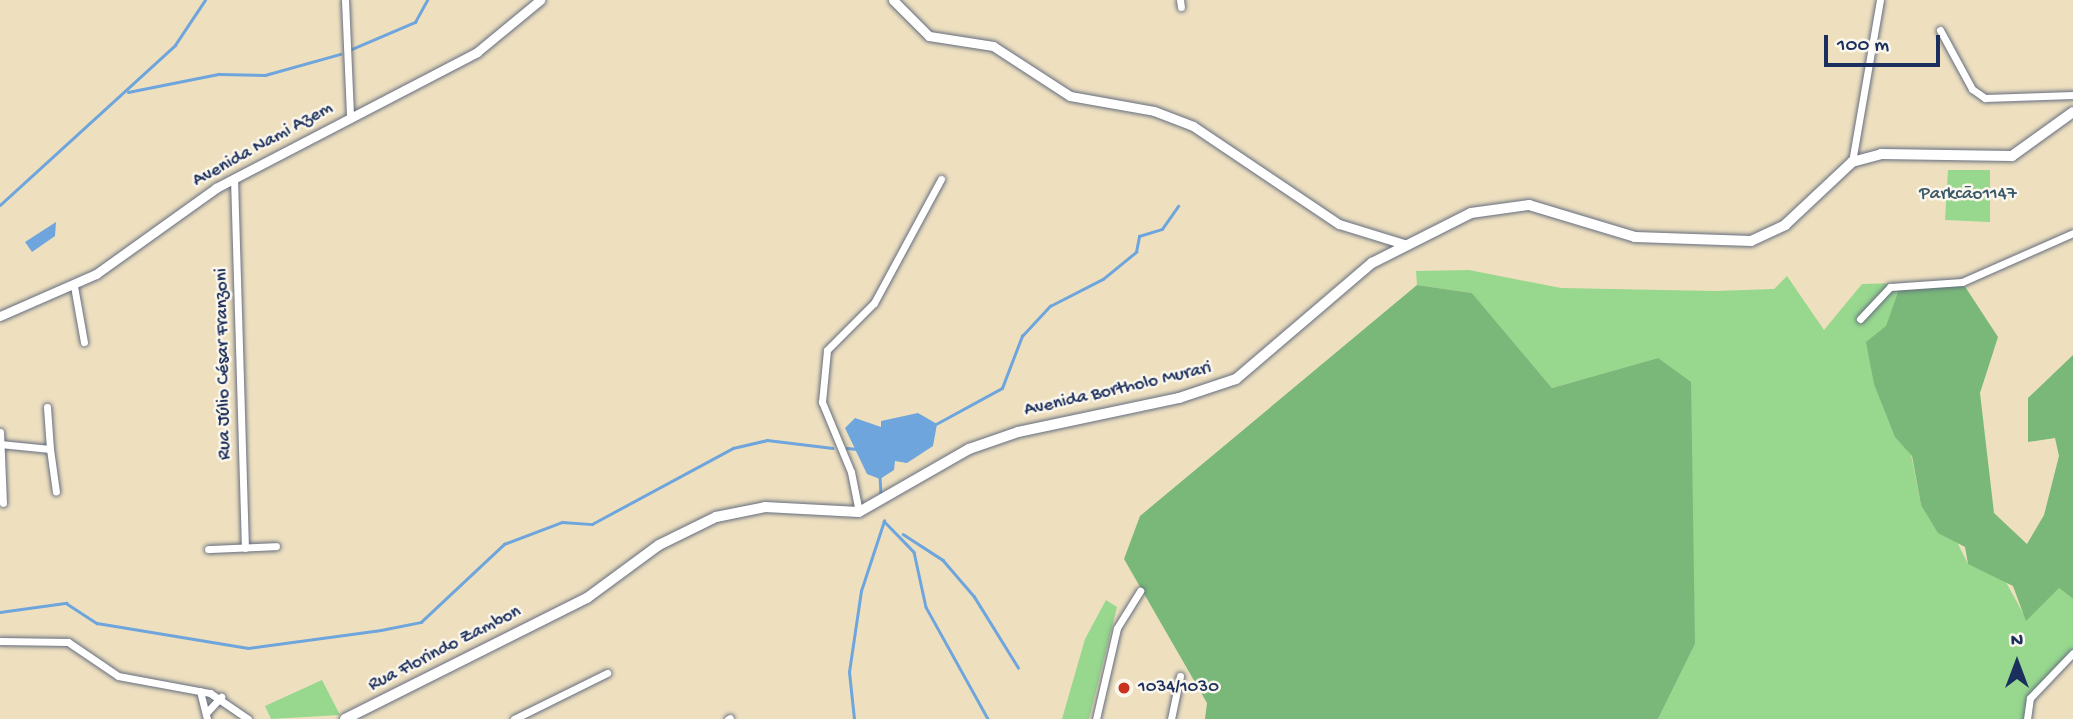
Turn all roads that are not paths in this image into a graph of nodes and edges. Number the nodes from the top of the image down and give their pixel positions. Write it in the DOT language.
graph roads {
  1 [pos="345,0"];
  2 [pos="540,0"];
  3 [pos="893,0"];
  4 [pos="1880,0"];
  5 [pos="1940,30"];
  6 [pos="2073,95"];
  7 [pos="2073,112"];
  8 [pos="351,116"];
  9 [pos="1852,162"];
  10 [pos="234,178"];
  11 [pos="941,179"];
  12 [pos="2073,233"];
  13 [pos="1404,244"];
  14 [pos="74,286"];
  15 [pos="0,316"];
  16 [pos="1860,319"];
  17 [pos="84,342"];
  18 [pos="47,407"];
  19 [pos="0,432"];
  20 [pos="1,444"];
  21 [pos="50,449"];
  22 [pos="56,492"];
  23 [pos="3,503"];
  24 [pos="859,512"];
  25 [pos="276,546"];
  26 [pos="245,548"];
  27 [pos="208,550"];
  28 [pos="1140,592"];
  29 [pos="0,641"];
  30 [pos="2073,653"];
  31 [pos="607,673"];
  32 [pos="1180,676"];
  33 [pos="200,691"];
  34 [pos="221,697"];
  35 [pos="207,716"];
  36 [pos="248,719"];
  37 [pos="345,719"];
  38 [pos="514,719"];
  39 [pos="1096,719"];
  40 [pos="1171,719"];
  41 [pos="2026,719"];
  1 -- 8 [label="street"];
  2 -- 8 [label="street, Avenida Nami Azem"];
  3 -- 13 [label="street"];
  4 -- 9 [label="street"];
  5 -- 6 [label="street"];
  7 -- 9 [label="main road"];
  8 -- 10 [label="street, Avenida Nami Azem"];
  9 -- 13 [label="main road, Avenida Bortholo Murari"];
  10 -- 14 [label="street, Avenida Nami Azem"];
  10 -- 26 [label="street, Rua Júlio César Franzoni"];
  11 -- 24 [label="street"];
  12 -- 16 [label="street"];
  13 -- 24 [label="main road, Avenida Bortholo Murari"];
  14 -- 15 [label="street, Avenida Nami Azem"];
  14 -- 17 [label="street"];
  18 -- 21 [label="street"];
  19 -- 20 [label="street"];
  20 -- 21 [label="street"];
  20 -- 23 [label="street"];
  21 -- 22 [label="street"];
  24 -- 37 [label="main road, Rua Florindo Zambon"];
  25 -- 26 [label="street"];
  26 -- 27 [label="street"];
  28 -- 39 [label="street"];
  29 -- 33 [label="street"];
  30 -- 41 [label="street"];
  31 -- 38 [label="street"];
  32 -- 40 [label="street"];
  33 -- 34 [label="street"];
  33 -- 35 [label="street"];
  34 -- 35 [label="street"];
  34 -- 36 [label="street"];
}
